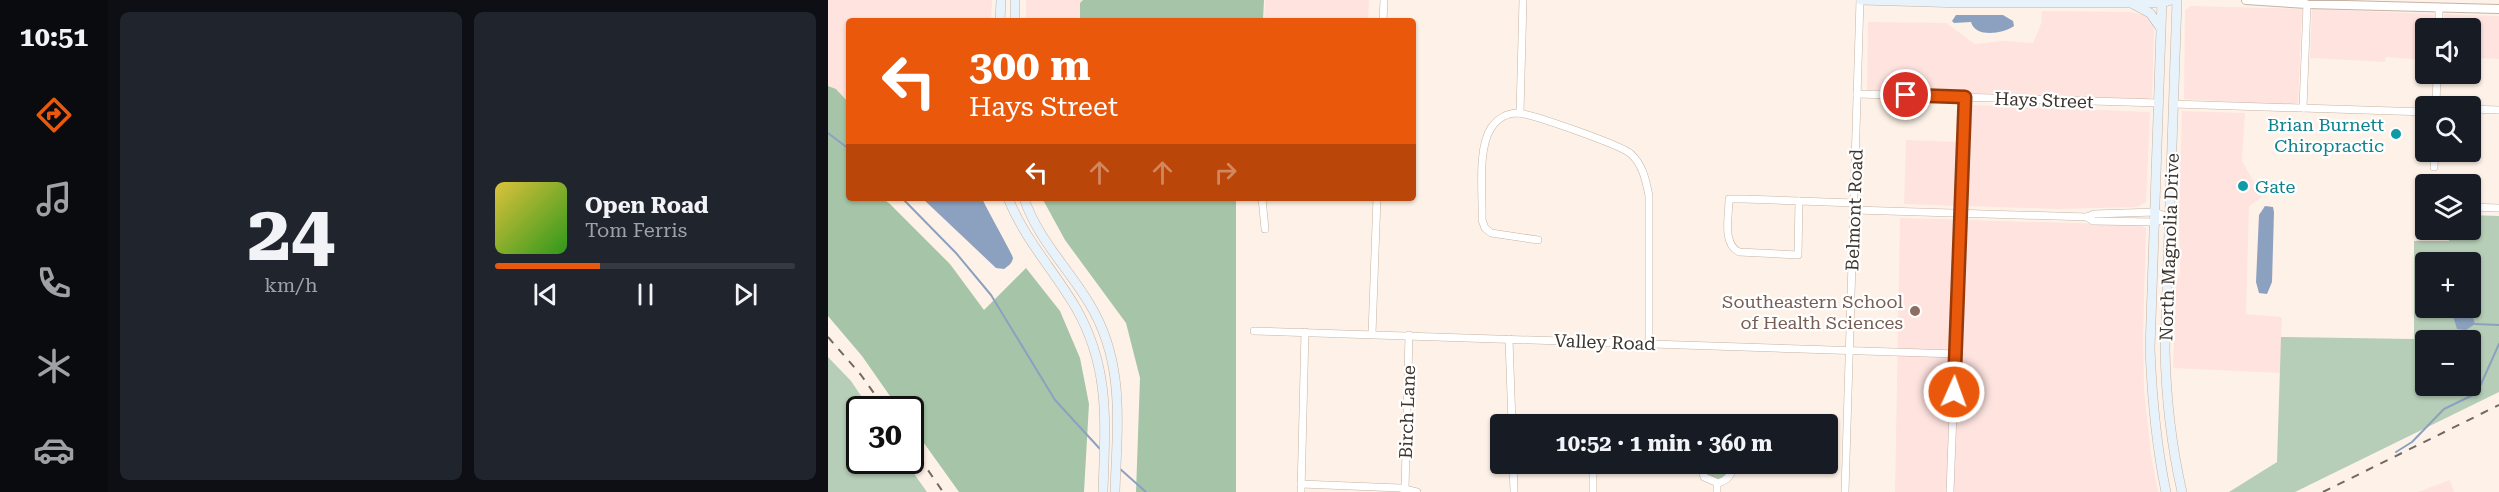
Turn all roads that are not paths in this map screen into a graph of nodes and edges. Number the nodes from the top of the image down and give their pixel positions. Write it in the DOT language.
graph roads {
  1 [pos="1001,0"];
  2 [pos="1015,0"];
  3 [pos="1384,0"];
  4 [pos="1523,0"];
  5 [pos="1861,0"];
  6 [pos="2177,0"];
  7 [pos="2246,0"];
  8 [pos="2269,0"];
  9 [pos="2165,1"];
  10 [pos="2315,2"];
  11 [pos="2377,2"];
  12 [pos="2131,3"];
  13 [pos="2439,8"];
  14 [pos="2499,9"];
  15 [pos="1000,18"];
  16 [pos="1015,18"];
  17 [pos="1383,18"];
  18 [pos="2439,18"];
  19 [pos="2161,29"];
  20 [pos="1857,94"];
  21 [pos="1965,97"];
  22 [pos="2159,103"];
  23 [pos="2174,104"];
  24 [pos="2303,108"];
  25 [pos="2481,109"];
  26 [pos="2499,110"];
  27 [pos="2415,112"];
  28 [pos="1520,113"];
  29 [pos="2434,162"];
  30 [pos="2434,167"];
  31 [pos="1009,201"];
  32 [pos="1025,201"];
  33 [pos="1262,201"];
  34 [pos="1377,201"];
  35 [pos="1799,201"];
  36 [pos="1854,207"];
  37 [pos="2481,207"];
  38 [pos="2499,208"];
  39 [pos="1961,213"];
  40 [pos="2155,217"];
  41 [pos="2170,218"];
  42 [pos="1265,229"];
  43 [pos="1538,240"];
  44 [pos="1254,331"];
  45 [pos="1305,332"];
  46 [pos="1372,334"];
  47 [pos="1409,335"];
  48 [pos="1509,339"];
  49 [pos="1649,344"];
  50 [pos="2150,349"];
  51 [pos="2165,349"];
  52 [pos="1849,351"];
  53 [pos="1956,354"];
  54 [pos="1512,414"];
  55 [pos="2174,458"];
  56 [pos="2160,460"];
  57 [pos="1513,474"];
  58 [pos="1593,474"];
  59 [pos="1703,474"];
  60 [pos="1730,474"];
  61 [pos="1717,483"];
  62 [pos="1301,488"];
  63 [pos="1405,489"];
  64 [pos="1103,492"];
  65 [pos="1115,492"];
  66 [pos="1417,492"];
  67 [pos="1514,492"];
  68 [pos="1593,492"];
  69 [pos="1717,492"];
  70 [pos="1845,492"];
  71 [pos="1950,492"];
  72 [pos="2166,492"];
  73 [pos="2182,492"];
  1 -- 15 [label="main road"];
  2 -- 16 [label="main road"];
  3 -- 17 [label="street"];
  4 -- 28 [label="street"];
  5 -- 12 [label="main road"];
  5 -- 20 [label="street, Belmont Road"];
  6 -- 23 [label="main road, North Magnolia Drive"];
  7 -- 8 [label="street"];
  8 -- 10 [label="street"];
  9 -- 12 [label="main road"];
  9 -- 19 [label="main road, North Magnolia Drive"];
  10 -- 11 [label="street"];
  10 -- 24 [label="street"];
  11 -- 13 [label="street"];
  12 -- 19 [label="main road"];
  13 -- 14 [label="street"];
  13 -- 18 [label="street"];
  19 -- 22 [label="main road, North Magnolia Drive"];
  20 -- 21 [label="street, Hays Street"];
  20 -- 36 [label="street, Belmont Road"];
  21 -- 22 [label="street, Hays Street"];
  21 -- 39 [label="street"];
  22 -- 40 [label="main road, North Magnolia Drive"];
  23 -- 24 [label="street"];
  23 -- 41 [label="main road, North Magnolia Drive"];
  24 -- 27 [label="street"];
  25 -- 26 [label="street"];
  28 -- 43 [label="street"];
  28 -- 49 [label="street"];
  29 -- 30 [label="street"];
  31 -- 64 [label="main road"];
  32 -- 65 [label="main road"];
  33 -- 42 [label="street"];
  34 -- 46 [label="street"];
  35 -- 35 [label="street"];
  35 -- 36 [label="street"];
  36 -- 39 [label="street"];
  36 -- 52 [label="street, Belmont Road"];
  37 -- 38 [label="street"];
  39 -- 40 [label="street"];
  39 -- 53 [label="street"];
  40 -- 41 [label="street"];
  40 -- 50 [label="main road, North Magnolia Drive"];
  41 -- 51 [label="main road, North Magnolia Drive"];
  44 -- 45 [label="street, Valley Road"];
  45 -- 46 [label="street, Valley Road"];
  45 -- 62 [label="street"];
  46 -- 47 [label="street, Valley Road"];
  47 -- 48 [label="street, Valley Road"];
  47 -- 63 [label="street, Birch Lane"];
  48 -- 49 [label="street, Valley Road"];
  48 -- 54 [label="street"];
  49 -- 52 [label="street, Valley Road"];
  50 -- 51 [label="main road"];
  50 -- 56 [label="main road, North Magnolia Drive"];
  51 -- 55 [label="main road, North Magnolia Drive"];
  52 -- 53 [label="street, Valley Road"];
  52 -- 70 [label="street, Belmont Road"];
  53 -- 71 [label="street"];
  55 -- 56 [label="main road"];
  55 -- 73 [label="main road, North Magnolia Drive"];
  56 -- 72 [label="main road, North Magnolia Drive"];
  57 -- 67 [label="street"];
  58 -- 68 [label="street"];
  59 -- 61 [label="street"];
  60 -- 61 [label="street"];
  61 -- 69 [label="street"];
  62 -- 63 [label="street"];
  63 -- 66 [label="street"];
}
